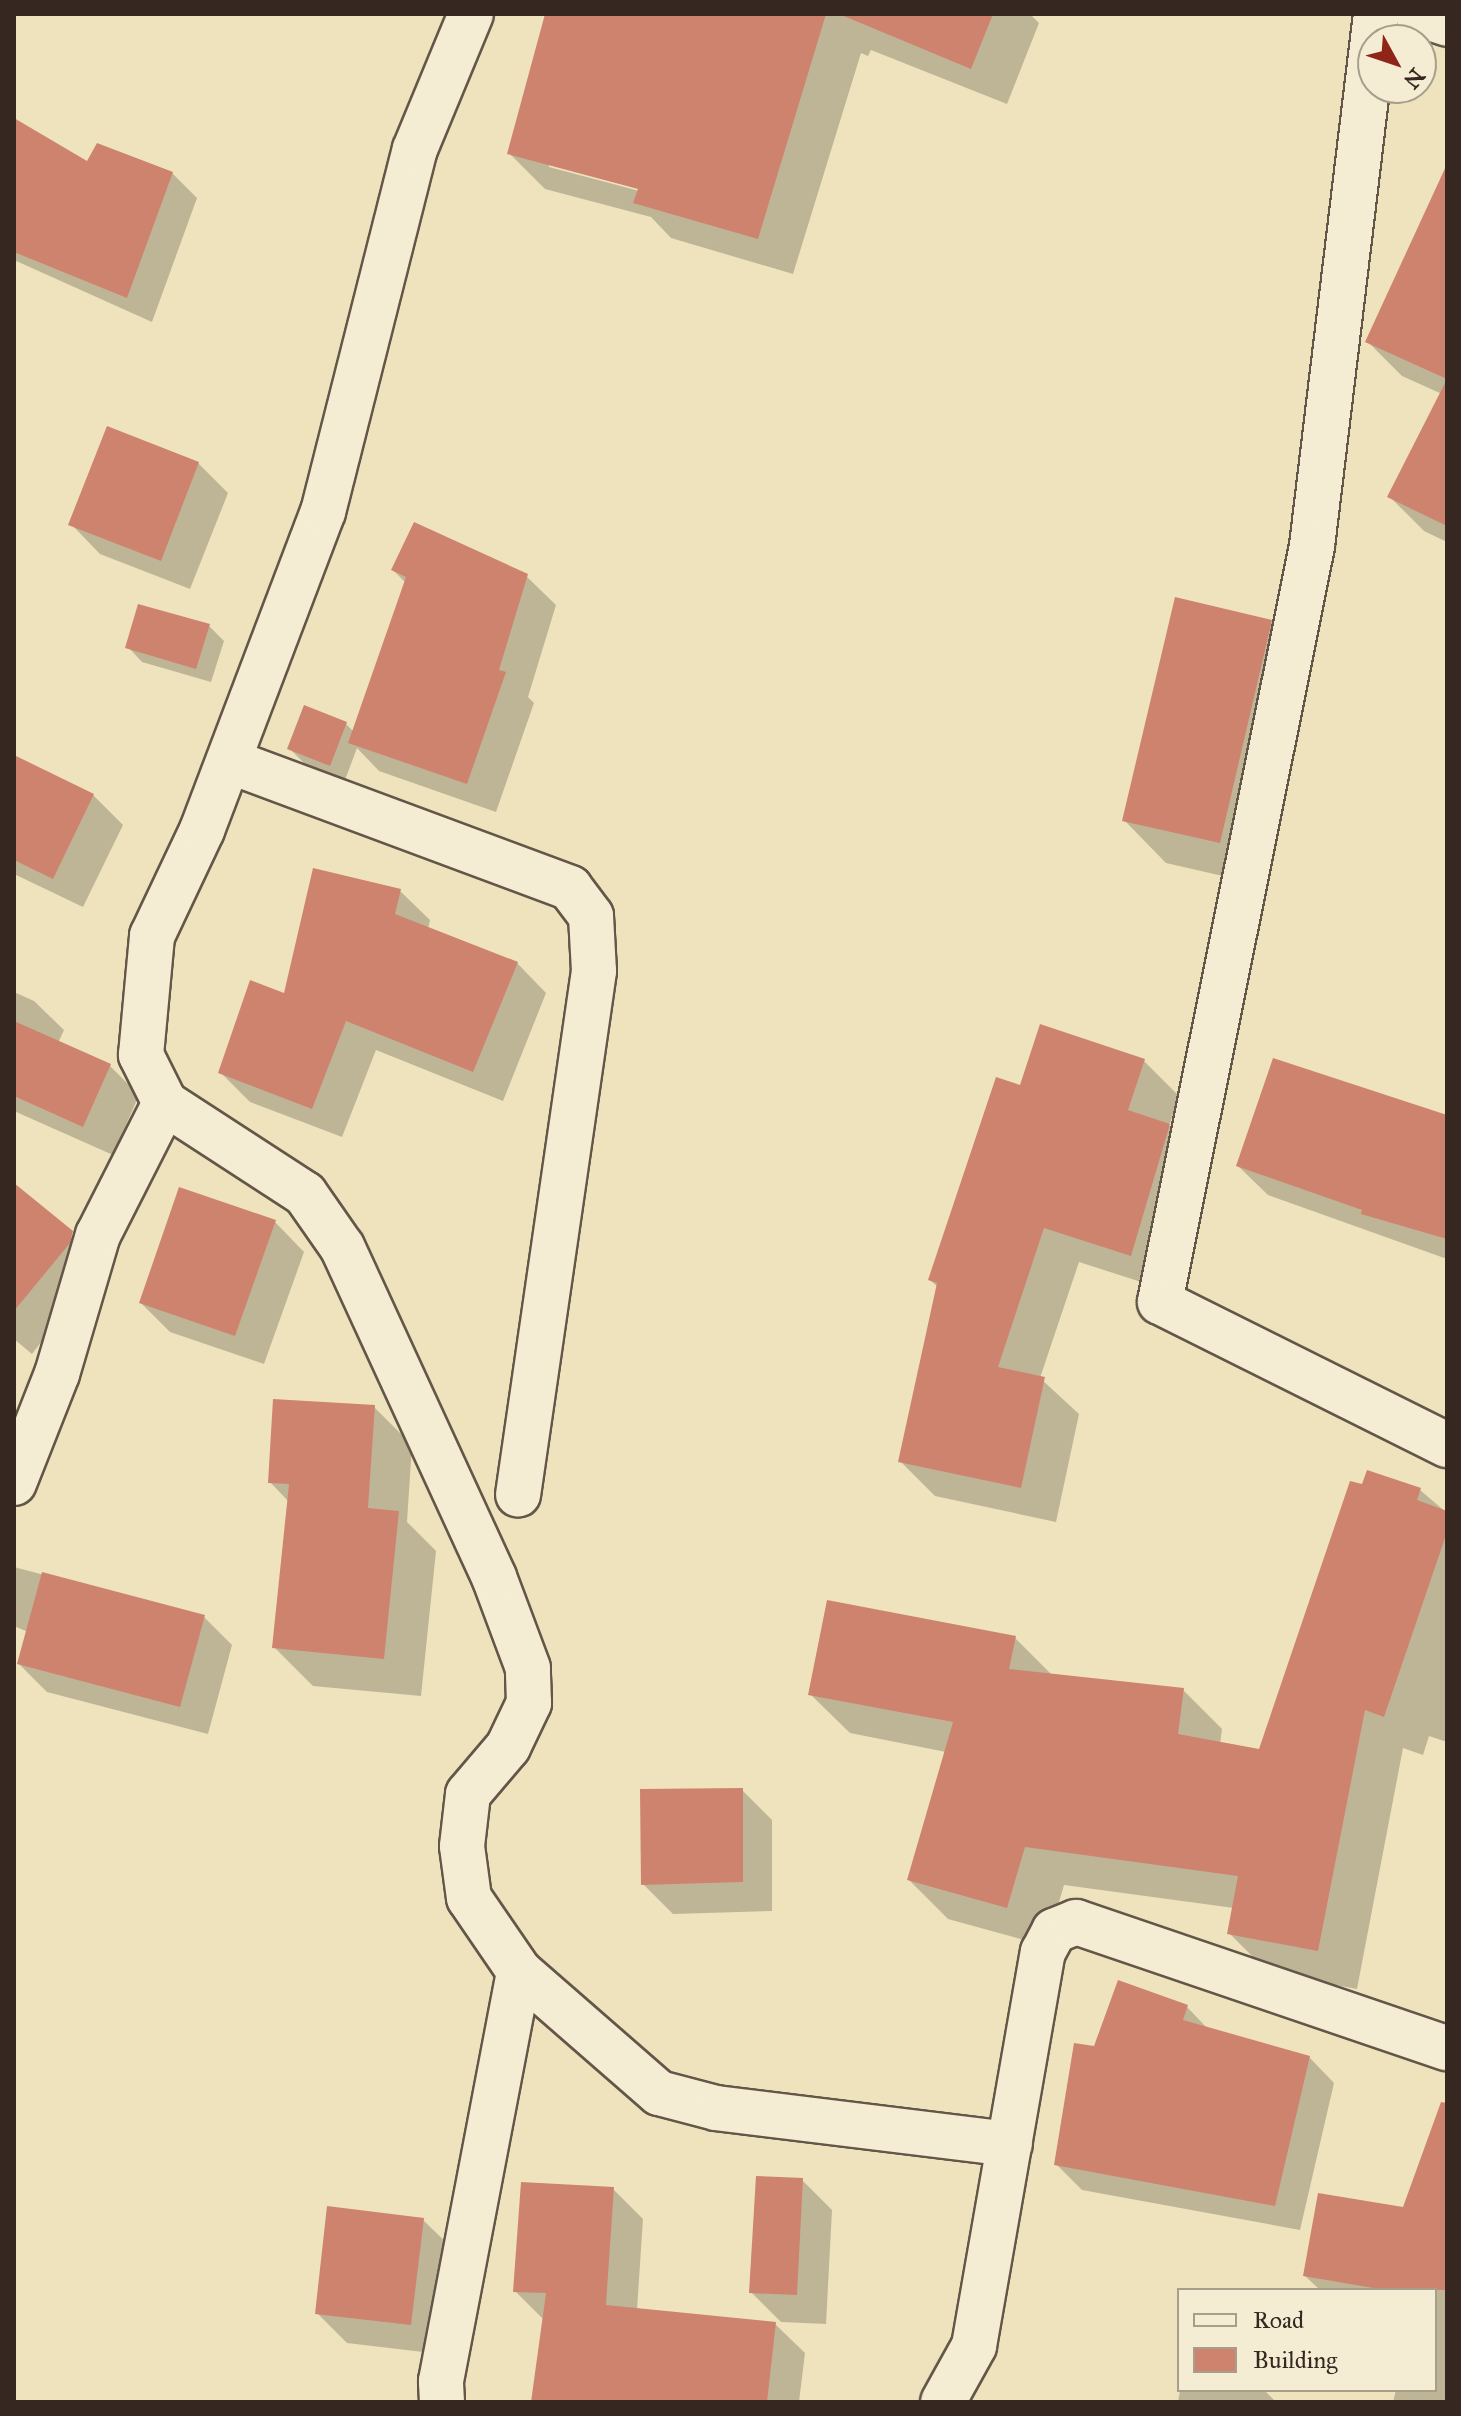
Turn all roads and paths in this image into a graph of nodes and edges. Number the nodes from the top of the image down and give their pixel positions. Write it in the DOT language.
graph roads {
  1 [pos="471,14"];
  2 [pos="1376,14"];
  3 [pos="1417,14"];
  4 [pos="1447,24"];
  5 [pos="229,761"];
  6 [pos="165,1103"];
  7 [pos="1447,1445"];
  8 [pos="14,1483"];
  9 [pos="518,1495"];
  10 [pos="519,1971"];
  11 [pos="1447,2048"];
  12 [pos="1010,2144"];
  13 [pos="442,2402"];
  14 [pos="943,2402"];
  1 -- 5 [label="street"];
  2 -- 7 [label="street"];
  3 -- 4 [label="street"];
  5 -- 6 [label="street"];
  5 -- 9 [label="street"];
  6 -- 8 [label="street"];
  6 -- 10 [label="street"];
  10 -- 12 [label="street"];
  10 -- 13 [label="street"];
  11 -- 12 [label="street"];
  12 -- 14 [label="street"];
}
